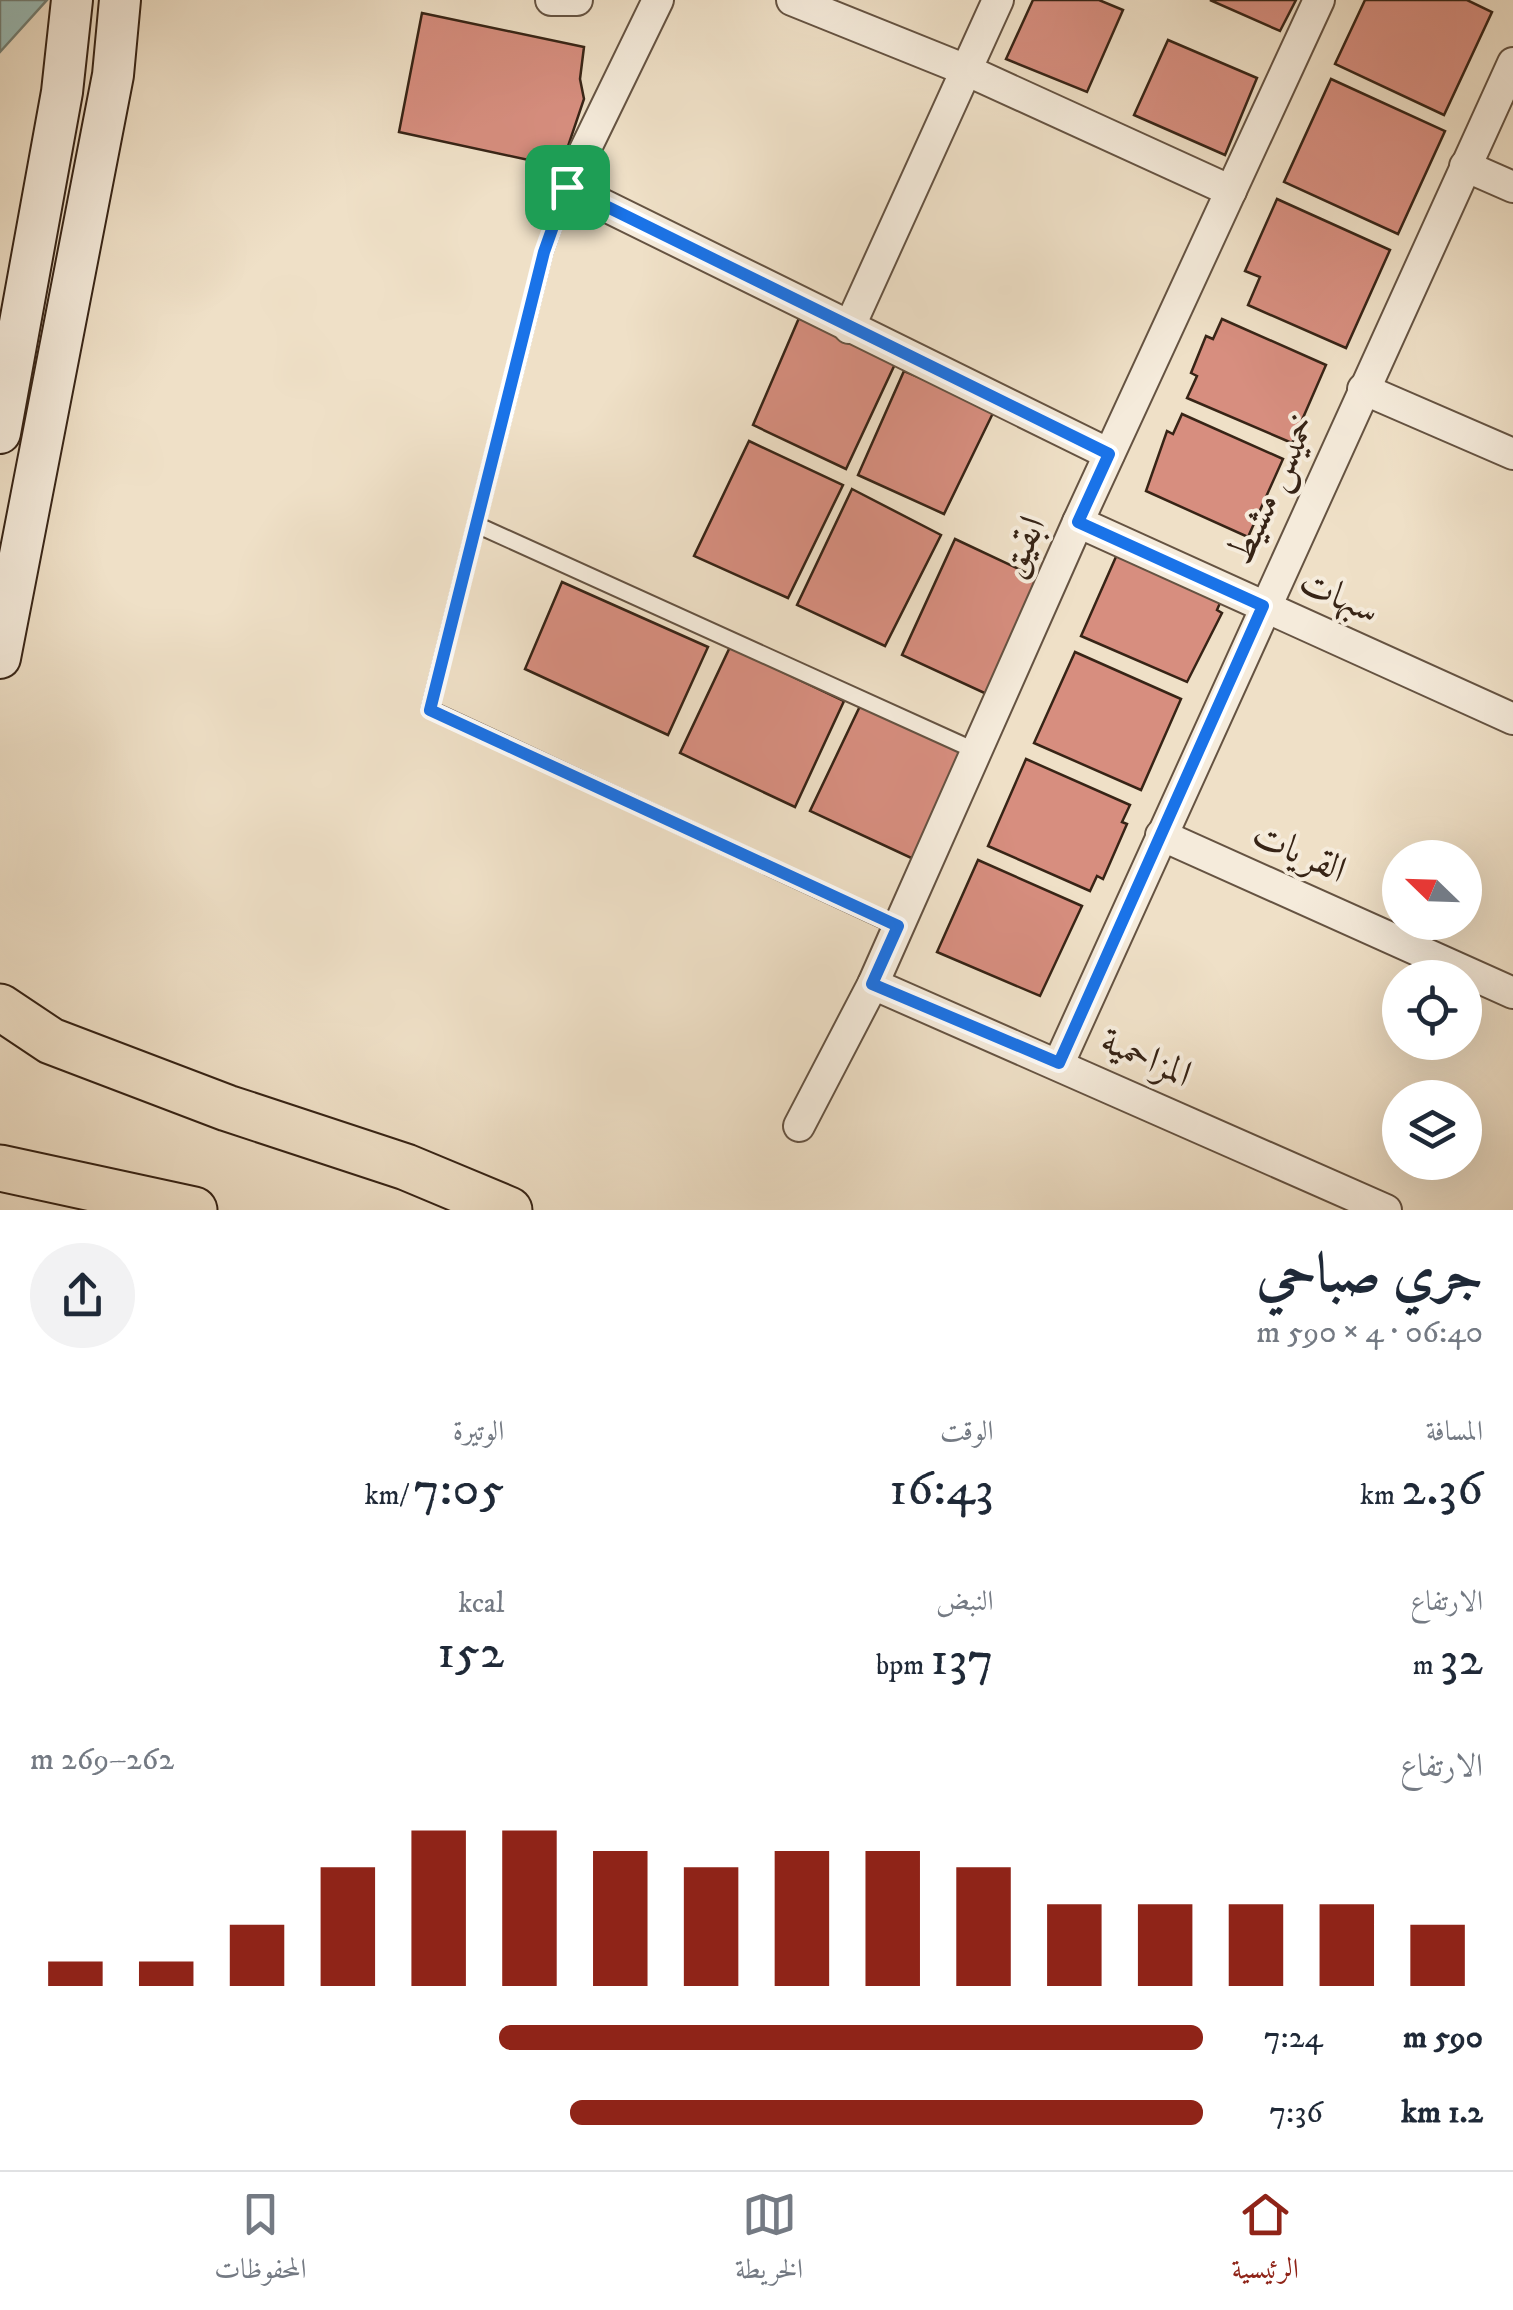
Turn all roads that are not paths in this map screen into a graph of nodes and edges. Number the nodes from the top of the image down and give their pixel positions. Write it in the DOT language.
graph roads {
  1 [pos="72,0"];
  2 [pos="120,0"];
  3 [pos="551,0"];
  4 [pos="578,0"];
  5 [pos="658,0"];
  6 [pos="792,0"];
  7 [pos="998,0"];
  8 [pos="1319,0"];
  9 [pos="1513,63"];
  10 [pos="966,70"];
  11 [pos="1466,166"];
  12 [pos="567,187"];
  13 [pos="1513,187"];
  14 [pos="1231,191"];
  15 [pos="849,328"];
  16 [pos="14,368"];
  17 [pos="56,376"];
  18 [pos="1363,389"];
  19 [pos="0,433"];
  20 [pos="1109,454"];
  21 [pos="1513,454"];
  22 [pos="1078,522"];
  23 [pos="476,525"];
  24 [pos="1263,606"];
  25 [pos="0,658"];
  26 [pos="1513,719"];
  27 [pos="976,751"];
  28 [pos="1161,836"];
  29 [pos="898,926"];
  30 [pos="872,984"];
  31 [pos="1513,993"];
  32 [pos="0,1007"];
  33 [pos="1059,1063"];
  34 [pos="800,1126"];
  35 [pos="0,1168"];
  36 [pos="194,1210"];
  37 [pos="509,1210"];
  38 [pos="1386,1210"];
  1 -- 16 [label="street"];
  2 -- 17 [label="street"];
  3 -- 4 [label="street"];
  5 -- 12 [label="street"];
  6 -- 10 [label="street"];
  7 -- 10 [label="street"];
  8 -- 14 [label="street, ابقيق"];
  9 -- 11 [label="street, خميس مشيط"];
  10 -- 14 [label="street"];
  10 -- 15 [label="street"];
  11 -- 13 [label="street"];
  11 -- 18 [label="street, خميس مشيط"];
  12 -- 15 [label="street"];
  12 -- 23 [label="lane"];
  14 -- 20 [label="street, ابقيق"];
  15 -- 20 [label="street"];
  16 -- 17 [label="street"];
  16 -- 19 [label="street"];
  17 -- 25 [label="street"];
  18 -- 21 [label="street"];
  18 -- 24 [label="street, خميس مشيط"];
  20 -- 22 [label="street, ابقيق"];
  22 -- 24 [label="street, سبهات"];
  22 -- 27 [label="street, ابقيق"];
  23 -- 27 [label="lane"];
  23 -- 29 [label="lane"];
  24 -- 26 [label="street, سبهات"];
  24 -- 28 [label="street, خميس مشيط"];
  27 -- 29 [label="street, ابقيق"];
  28 -- 31 [label="street, القريات"];
  28 -- 33 [label="street, خميس مشيط"];
  29 -- 30 [label="street, ابقيق"];
  30 -- 33 [label="street, المزاحمية"];
  30 -- 34 [label="street, ابقيق"];
  32 -- 37 [label="main road"];
  33 -- 38 [label="street, المزاحمية"];
  35 -- 36 [label="main road"];
}
